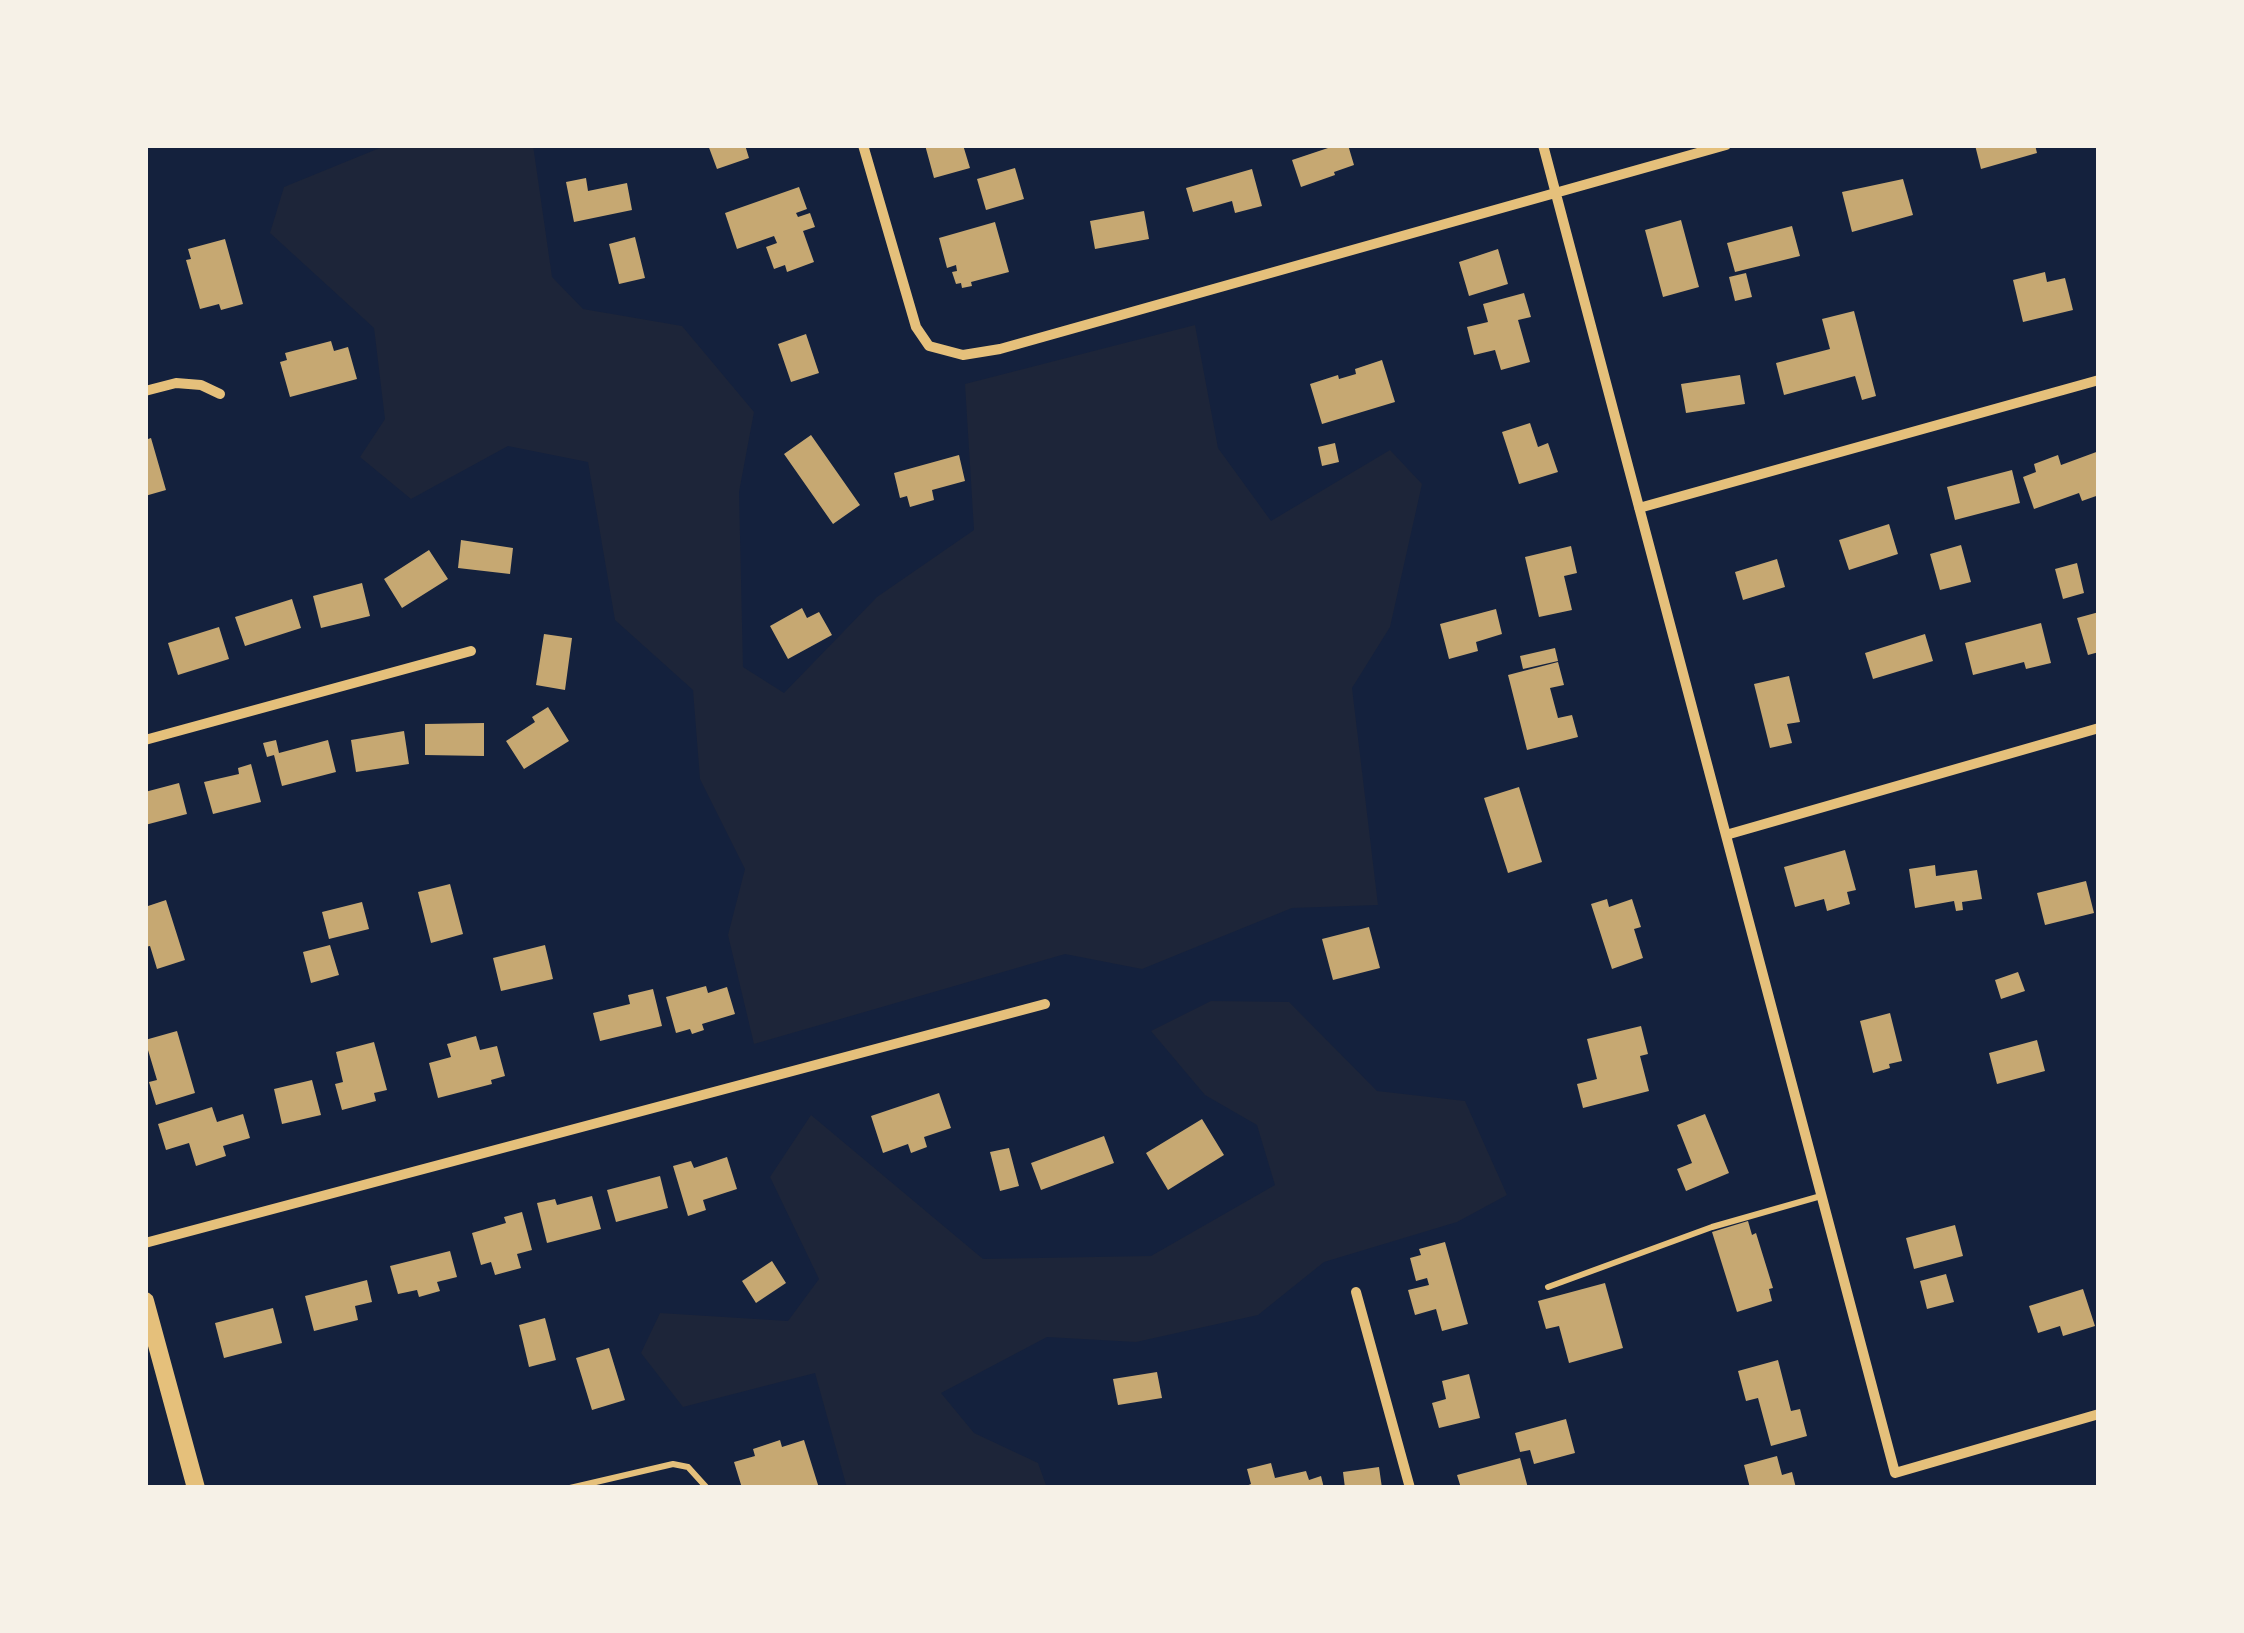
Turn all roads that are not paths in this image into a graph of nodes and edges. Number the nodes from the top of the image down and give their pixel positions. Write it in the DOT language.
graph roads {
  1 [pos="864,145"];
  2 [pos="1543,145"];
  3 [pos="1726,145"];
  4 [pos="1556,192"];
  5 [pos="2099,380"];
  6 [pos="145,391"];
  7 [pos="220,394"];
  8 [pos="1640,508"];
  9 [pos="471,651"];
  10 [pos="2099,728"];
  11 [pos="145,740"];
  12 [pos="1726,835"];
  13 [pos="1045,1004"];
  14 [pos="1822,1196"];
  15 [pos="145,1243"];
  16 [pos="1548,1287"];
  17 [pos="1356,1292"];
  18 [pos="145,1301"];
  19 [pos="2099,1414"];
  20 [pos="196,1488"];
  21 [pos="570,1488"];
  22 [pos="707,1488"];
  23 [pos="1410,1488"];
  1 -- 4 [label="street"];
  2 -- 4 [label="street"];
  3 -- 4 [label="street"];
  4 -- 8 [label="street"];
  5 -- 8 [label="street"];
  6 -- 7 [label="street"];
  8 -- 12 [label="street"];
  9 -- 11 [label="street"];
  10 -- 12 [label="street"];
  12 -- 14 [label="street"];
  13 -- 15 [label="street"];
  14 -- 16 [label="lane"];
  14 -- 19 [label="street"];
  17 -- 23 [label="street"];
  18 -- 20 [label="main road"];
  21 -- 22 [label="lane"];
}
